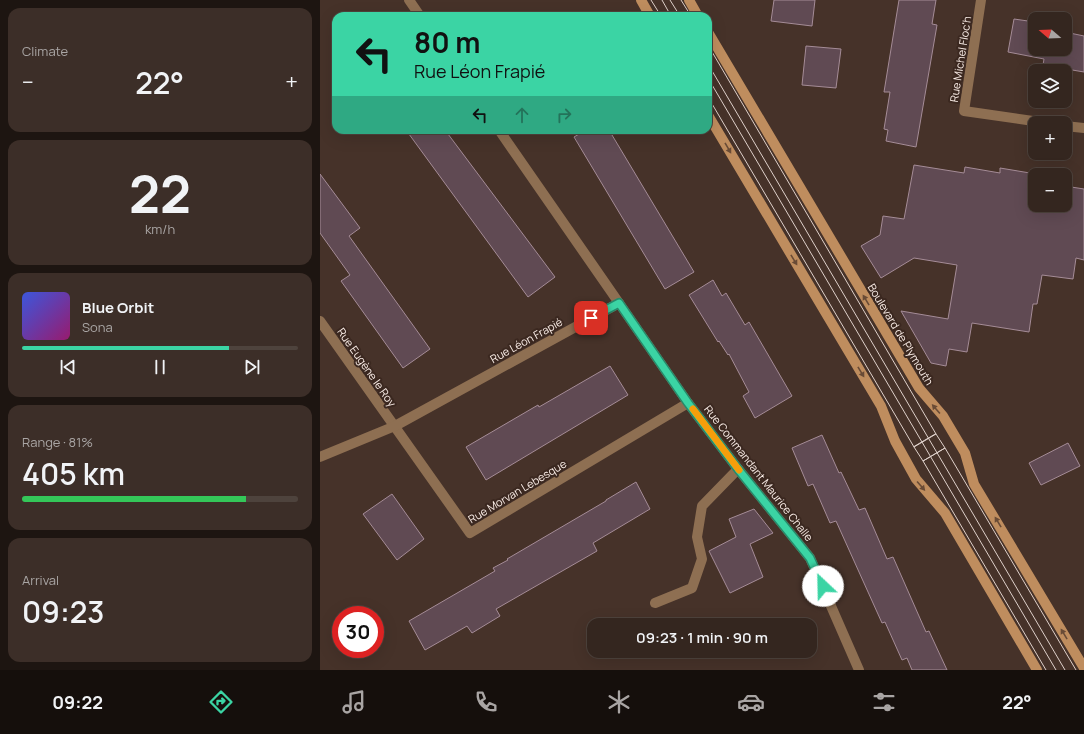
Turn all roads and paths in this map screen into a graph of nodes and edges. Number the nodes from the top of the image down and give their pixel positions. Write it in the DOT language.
graph roads {
  1 [pos="409,0"];
  2 [pos="641,0"];
  3 [pos="689,0"];
  4 [pos="981,0"];
  5 [pos="417,12"];
  6 [pos="648,12"];
  7 [pos="696,12"];
  8 [pos="712,39"];
  9 [pos="1028,120"];
  10 [pos="712,121"];
  11 [pos="1072,127"];
  12 [pos="1084,128"];
  13 [pos="502,134"];
  14 [pos="619,303"];
  15 [pos="320,321"];
  16 [pos="688,403"];
  17 [pos="395,426"];
  18 [pos="320,457"];
  19 [pos="738,469"];
  20 [pos="655,603"];
  21 [pos="1084,668"];
  22 [pos="859,670"];
  23 [pos="1037,670"];
  1 -- 5 [label="street"];
  2 -- 6 [label="main road"];
  3 -- 7 [label="main road"];
  4 -- 9 [label="street, Rue Michel Floc'h"];
  21 -- 8 [label="main road, Boulevard de Plymouth, one-way"];
  10 -- 23 [label="main road, one-way"];
  11 -- 12 [label="street"];
  13 -- 14 [label="street"];
  14 -- 16 [label="street, Rue Commandant Maurice Challe"];
  14 -- 17 [label="street, Rue Léon Frapié"];
  15 -- 17 [label="street, Rue Eugène le Roy"];
  16 -- 17 [label="street, Rue Morvan Lebesque"];
  16 -- 19 [label="street, Rue Commandant Maurice Challe"];
  17 -- 18 [label="street, Rue Léon Frapié"];
  19 -- 20 [label="street"];
  19 -- 22 [label="street, Rue Commandant Maurice Challe"];
}
